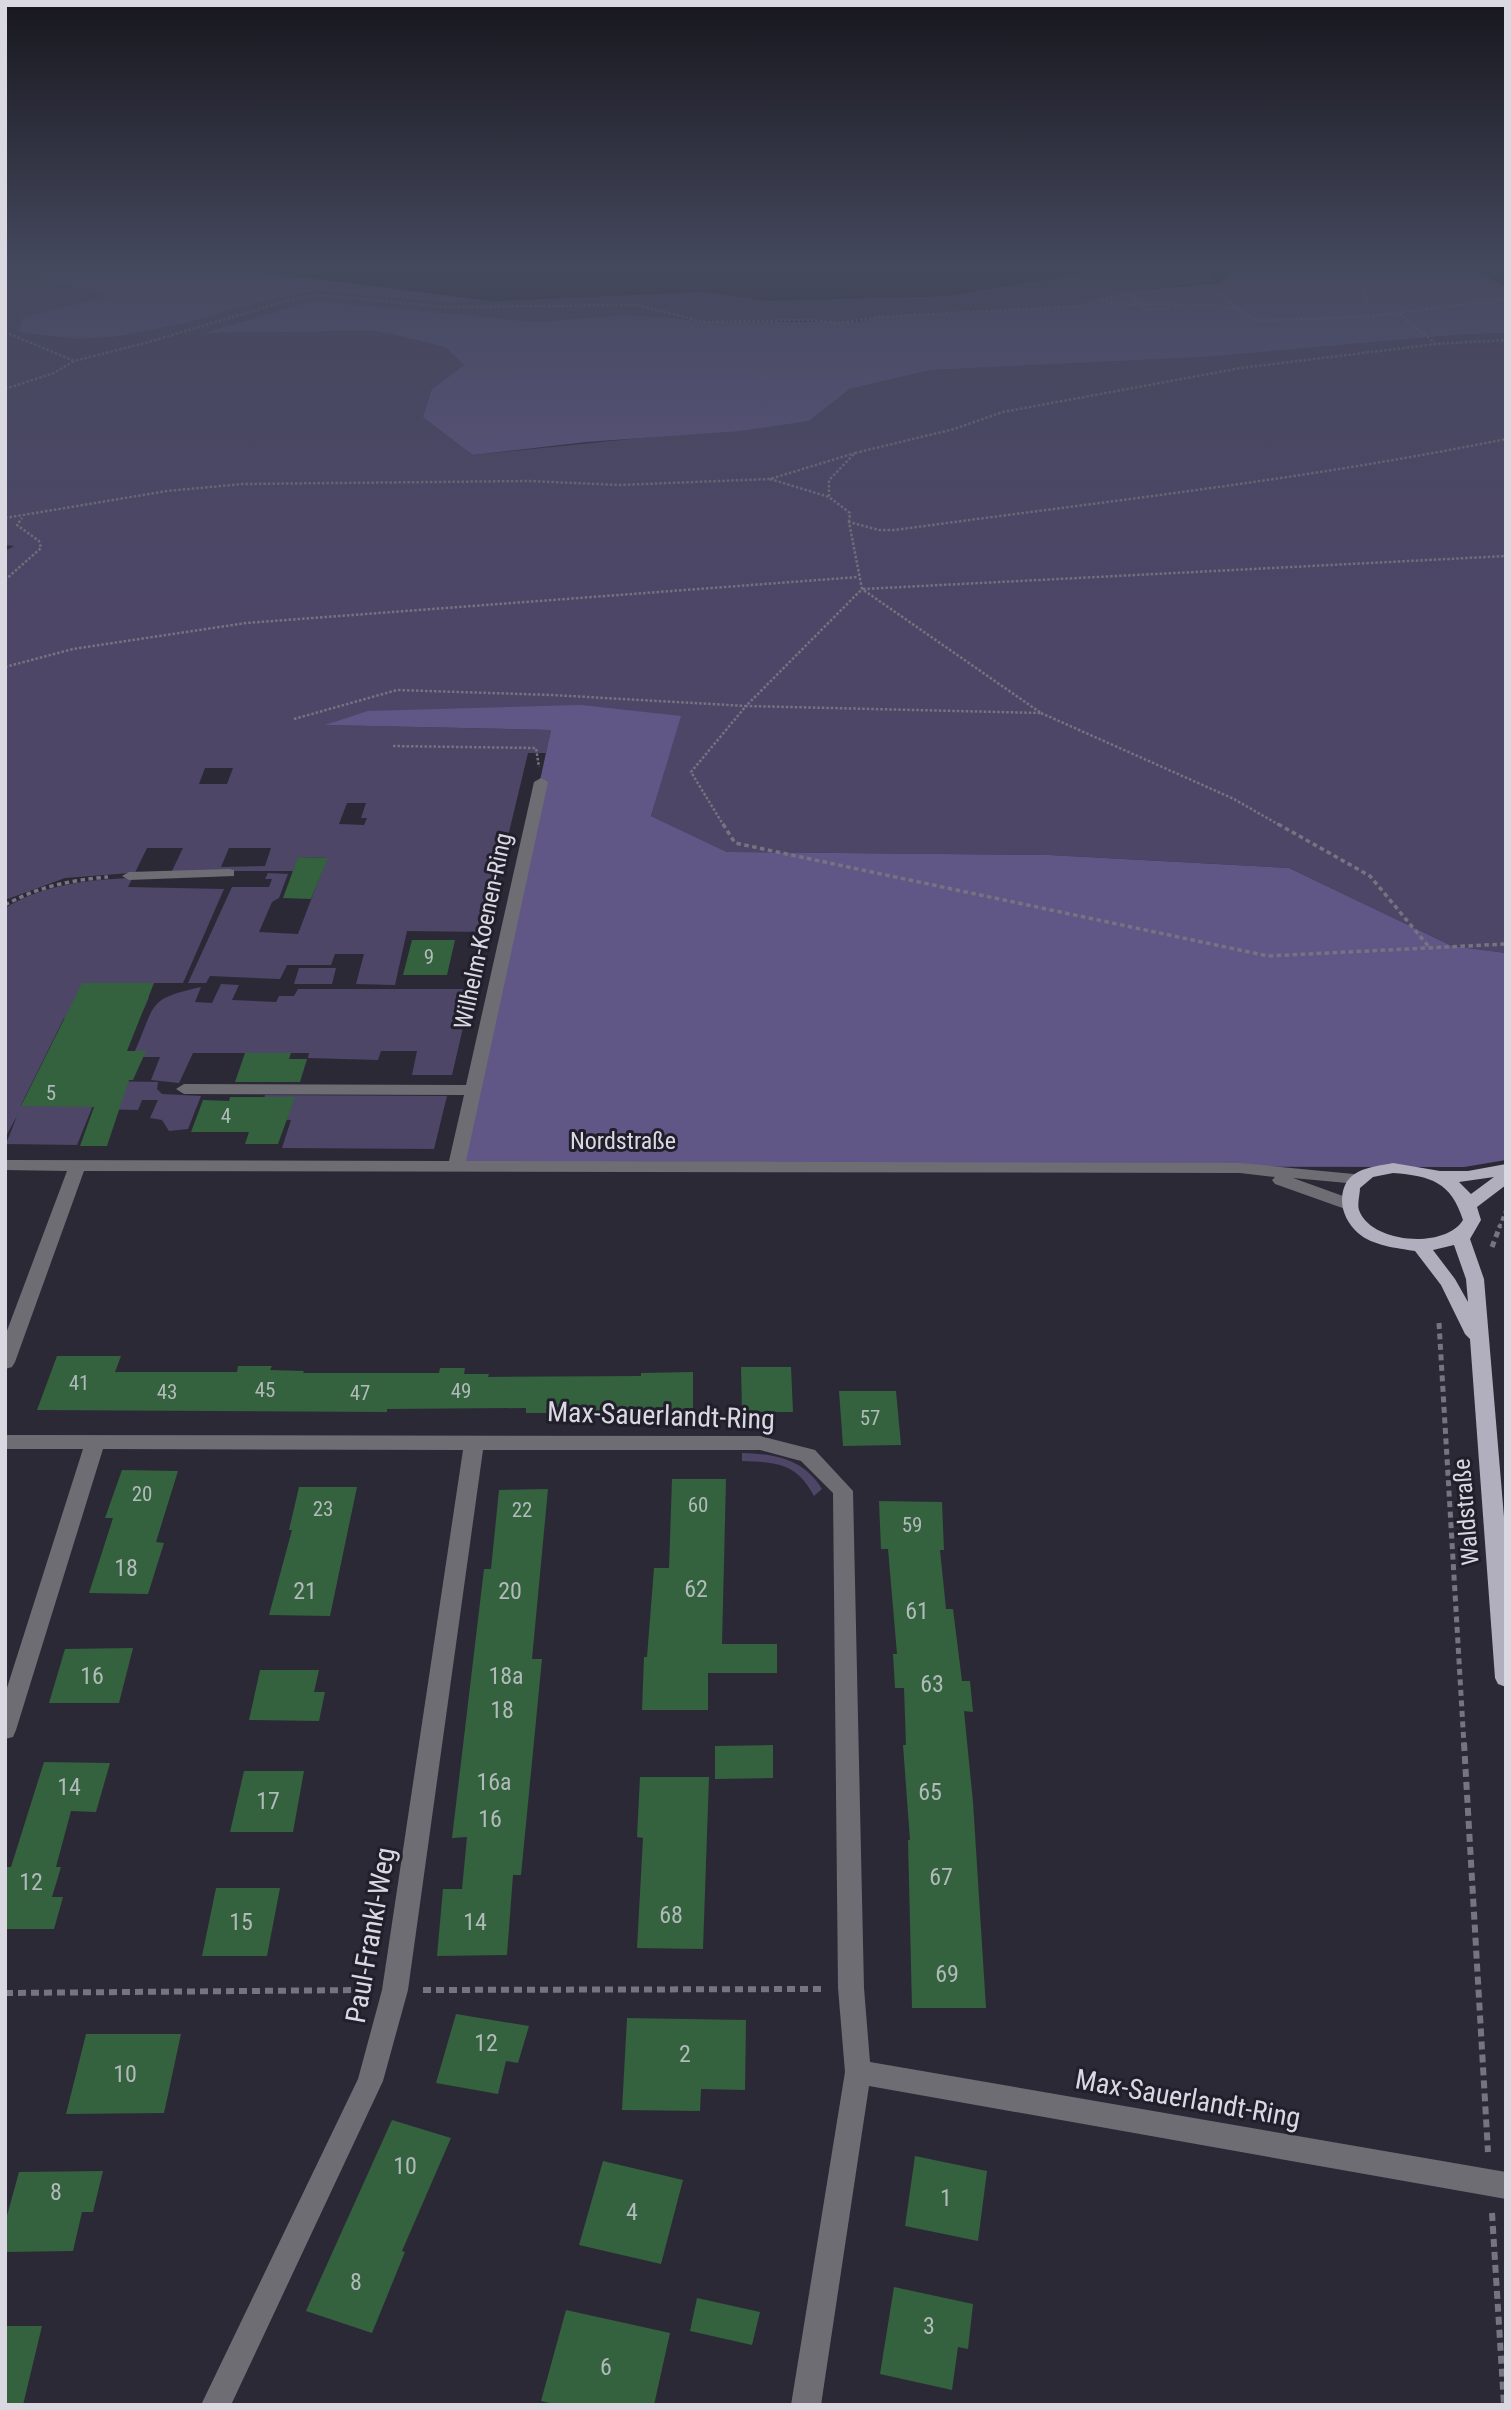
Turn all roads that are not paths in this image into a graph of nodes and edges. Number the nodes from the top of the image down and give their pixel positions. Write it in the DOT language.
graph roads {
  1 [pos="541,782"];
  2 [pos="229,873"];
  3 [pos="129,876"];
  4 [pos="184,1089"];
  5 [pos="474,1090"];
  6 [pos="5,1165"];
  7 [pos="77,1166"];
  8 [pos="456,1166"];
  9 [pos="1240,1168"];
  10 [pos="1506,1169"];
  11 [pos="1506,1176"];
  12 [pos="1437,1177"];
  13 [pos="1358,1179"];
  14 [pos="1469,1203"];
  15 [pos="1348,1204"];
  16 [pos="1460,1237"];
  17 [pos="1421,1247"];
  18 [pos="1479,1343"];
  19 [pos="5,1362"];
  20 [pos="5,1442"];
  21 [pos="95,1442"];
  22 [pos="474,1443"];
  23 [pos="1506,1678"];
  24 [pos="5,1730"];
  25 [pos="858,2072"];
  26 [pos="1498,2185"];
  27 [pos="216,2405"];
  28 [pos="806,2405"];
  1 -- 5 [label="street, Wilhelm-Koenen-Ring"];
  2 -- 3 [label="street"];
  4 -- 5 [label="street"];
  5 -- 8 [label="street, Wilhelm-Koenen-Ring"];
  6 -- 7 [label="street, Nordstraße"];
  7 -- 8 [label="street, Nordstraße"];
  7 -- 19 [label="street"];
  8 -- 9 [label="street, Nordstraße"];
  9 -- 13 [label="street, Nordstraße"];
  9 -- 15 [label="street, Nordstraße"];
  10 -- 12 [label="main road, Nordstraße"];
  11 -- 14 [label="main road"];
  12 -- 13 [label="main road, Nordstraße"];
  12 -- 14 [label="main road, Nordstraße"];
  13 -- 15 [label="main road"];
  14 -- 16 [label="main road"];
  15 -- 17 [label="main road, Nordstraße"];
  16 -- 17 [label="main road, Nordstraße"];
  16 -- 18 [label="main road, Waldstraße"];
  17 -- 18 [label="main road, Waldstraße"];
  18 -- 23 [label="main road, Waldstraße"];
  20 -- 21 [label="street, Max-Sauerlandt-Ring"];
  21 -- 22 [label="street, Max-Sauerlandt-Ring"];
  21 -- 24 [label="street"];
  22 -- 25 [label="street, Max-Sauerlandt-Ring"];
  22 -- 27 [label="street, Paul-Frankl-Weg"];
  25 -- 26 [label="street, Max-Sauerlandt-Ring"];
  25 -- 28 [label="street, Max-Sauerlandt-Ring"];
}
